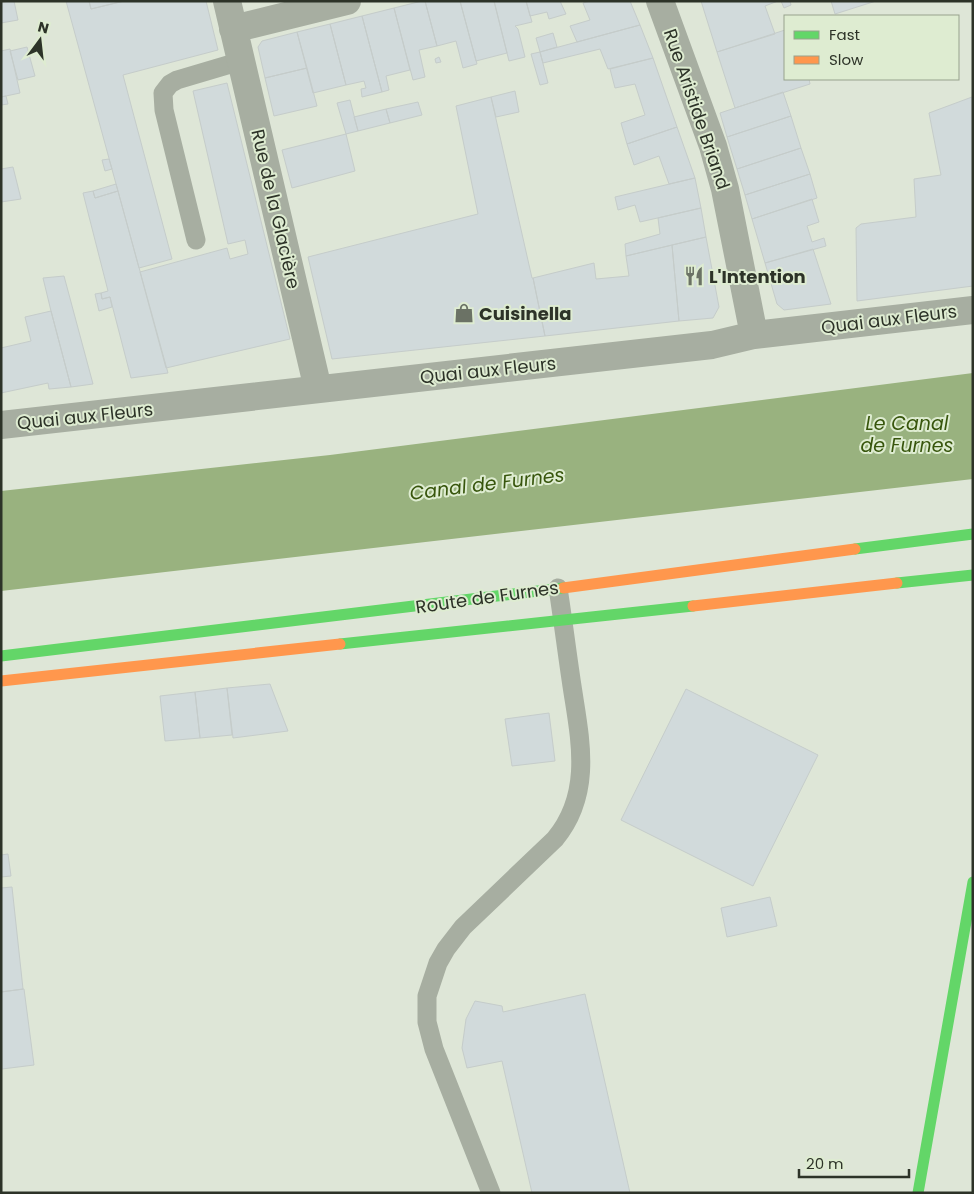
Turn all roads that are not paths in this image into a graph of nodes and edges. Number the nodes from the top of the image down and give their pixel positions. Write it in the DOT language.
graph roads {
  1 [pos="227,1"];
  2 [pos="347,1"];
  3 [pos="660,1"];
  4 [pos="233,29"];
  5 [pos="241,61"];
  6 [pos="196,240"];
  7 [pos="973,310"];
  8 [pos="754,335"];
  9 [pos="318,389"];
  10 [pos="1,425"];
  11 [pos="973,534"];
  12 [pos="973,575"];
  13 [pos="558,588"];
  14 [pos="563,619"];
  15 [pos="1,656"];
  16 [pos="1,681"];
  17 [pos="973,882"];
  18 [pos="491,1193"];
  19 [pos="918,1193"];
  1 -- 4 [label="street, Rue de la Glacière"];
  2 -- 4 [label="street"];
  3 -- 8 [label="street, Rue Aristide Briand"];
  4 -- 5 [label="street, Rue de la Glacière"];
  5 -- 6 [label="lane"];
  5 -- 9 [label="street, Rue de la Glacière"];
  7 -- 8 [label="street, Quai aux Fleurs"];
  8 -- 9 [label="street, Quai aux Fleurs"];
  9 -- 10 [label="street, Quai aux Fleurs"];
  11 -- 13 [label="main road, Route de Furnes"];
  12 -- 14 [label="main road, Route de Furnes"];
  13 -- 14 [label="lane"];
  13 -- 15 [label="main road, Route de Furnes"];
  14 -- 16 [label="main road, Route de Furnes"];
  14 -- 18 [label="lane"];
  17 -- 19 [label="main road"];
}
